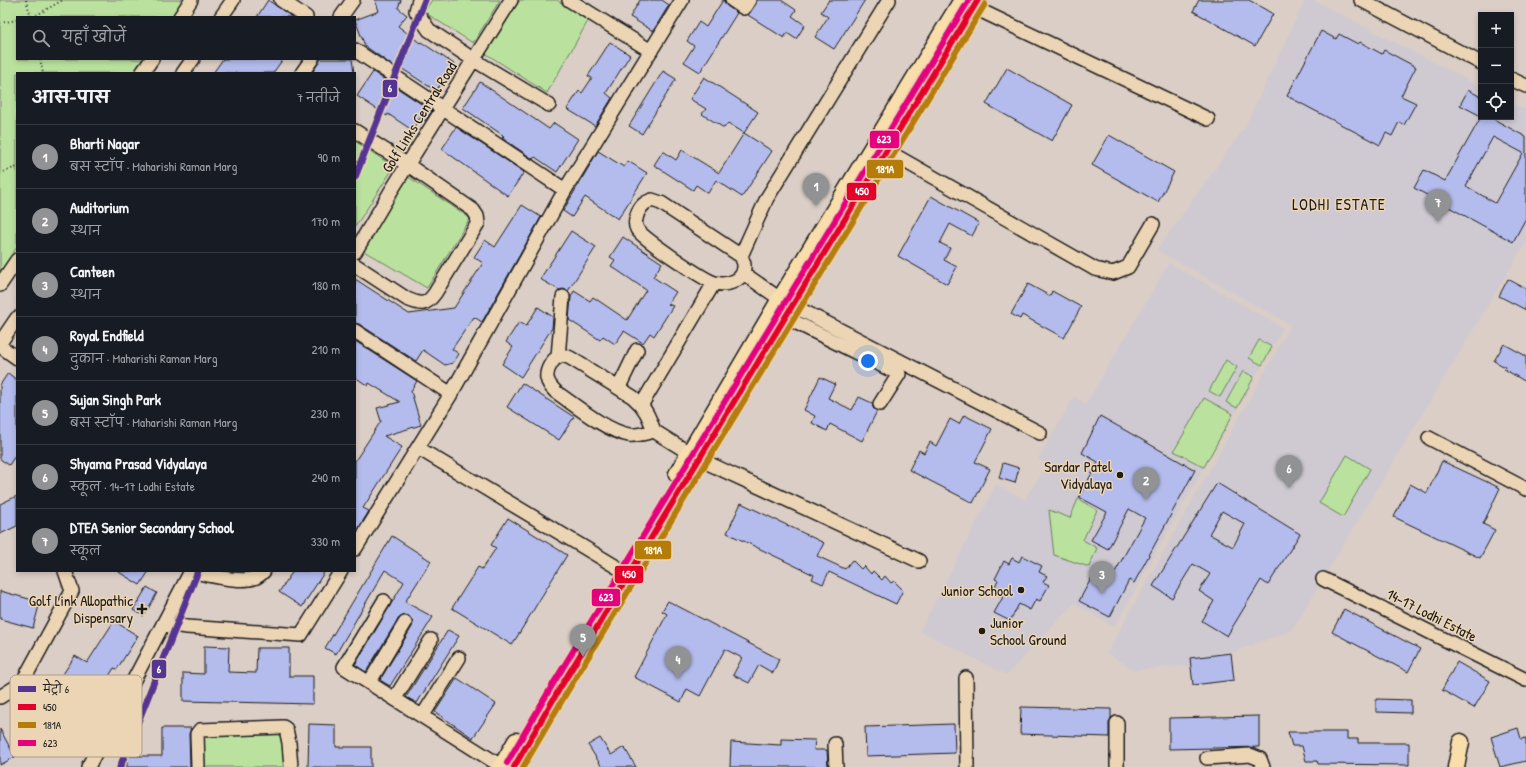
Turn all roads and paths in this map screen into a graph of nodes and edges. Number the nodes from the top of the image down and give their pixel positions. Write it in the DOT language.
graph roads {
  1 [pos="26,0"];
  2 [pos="63,0"];
  3 [pos="192,0"];
  4 [pos="233,0"];
  5 [pos="281,0"];
  6 [pos="353,0"];
  7 [pos="419,0"];
  8 [pos="511,0"];
  9 [pos="569,0"];
  10 [pos="682,0"];
  11 [pos="732,0"];
  12 [pos="749,0"];
  13 [pos="889,0"];
  14 [pos="1361,0"];
  15 [pos="971,2"];
  16 [pos="32,16"];
  17 [pos="34,16"];
  18 [pos="181,16"];
  19 [pos="222,16"];
  20 [pos="305,16"];
  21 [pos="342,16"];
  22 [pos="16,20"];
  23 [pos="0,23"];
  24 [pos="356,51"];
  25 [pos="651,51"];
  26 [pos="40,60"];
  27 [pos="151,60"];
  28 [pos="191,60"];
  29 [pos="311,60"];
  30 [pos="474,60"];
  31 [pos="1478,61"];
  32 [pos="43,72"];
  33 [pos="143,72"];
  34 [pos="184,72"];
  35 [pos="303,72"];
  36 [pos="1514,80"];
  37 [pos="1526,86"];
  38 [pos="549,105"];
  39 [pos="444,108"];
  40 [pos="1208,119"];
  41 [pos="356,132"];
  42 [pos="887,151"];
  43 [pos="408,165"];
  44 [pos="16,167"];
  45 [pos="0,173"];
  46 [pos="565,190"];
  47 [pos="1153,224"];
  48 [pos="356,250"];
  49 [pos="741,256"];
  50 [pos="16,261"];
  51 [pos="356,266"];
  52 [pos="743,273"];
  53 [pos="714,283"];
  54 [pos="0,285"];
  55 [pos="563,297"];
  56 [pos="786,307"];
  57 [pos="16,319"];
  58 [pos="356,332"];
  59 [pos="0,343"];
  60 [pos="0,346"];
  61 [pos="637,350"];
  62 [pos="16,357"];
  63 [pos="558,357"];
  64 [pos="619,387"];
  65 [pos="451,394"];
  66 [pos="642,404"];
  67 [pos="880,404"];
  68 [pos="654,431"];
  69 [pos="1040,433"];
  70 [pos="1429,438"];
  71 [pos="418,448"];
  72 [pos="694,456"];
  73 [pos="1526,489"];
  74 [pos="356,547"];
  75 [pos="919,562"];
  76 [pos="620,569"];
  77 [pos="65,572"];
  78 [pos="190,572"];
  79 [pos="194,572"];
  80 [pos="263,572"];
  81 [pos="340,572"];
  82 [pos="1323,579"];
  83 [pos="384,601"];
  84 [pos="405,623"];
  85 [pos="163,624"];
  86 [pos="431,640"];
  87 [pos="459,658"];
  88 [pos="26,675"];
  89 [pos="137,675"];
  90 [pos="966,678"];
  91 [pos="1526,680"];
  92 [pos="369,682"];
  93 [pos="10,691"];
  94 [pos="0,697"];
  95 [pos="394,698"];
  96 [pos="422,715"];
  97 [pos="1117,723"];
  98 [pos="1461,742"];
  99 [pos="835,744"];
  100 [pos="93,757"];
  101 [pos="1206,758"];
  102 [pos="88,767"];
  103 [pos="198,767"];
  104 [pos="291,767"];
  105 [pos="505,767"];
  106 [pos="836,767"];
  107 [pos="967,767"];
  108 [pos="1116,767"];
  109 [pos="1263,767"];
  110 [pos="1456,767"];
  1 -- 16 [label="path"];
  2 -- 17 [label="path"];
  3 -- 18 [label="street"];
  4 -- 19 [label="street"];
  5 -- 20 [label="street"];
  6 -- 21 [label="street"];
  7 -- 30 [label="street"];
  8 -- 30 [label="street, Golf Links Central Road"];
  9 -- 25 [label="street"];
  10 -- 25 [label="street"];
  11 -- 12 [label="street"];
  13 -- 49 [label="street"];
  14 -- 31 [label="street"];
  15 -- 40 [label="street"];
  15 -- 42 [label="main road"];
  15 -- 56 [label="main road"];
  22 -- 23 [label="path"];
  24 -- 39 [label="street"];
  25 -- 46 [label="street"];
  26 -- 32 [label="path"];
  27 -- 33 [label="street"];
  28 -- 34 [label="street"];
  29 -- 35 [label="street"];
  30 -- 38 [label="street"];
  30 -- 39 [label="street, Golf Links Central Road"];
  36 -- 37 [label="street"];
  39 -- 43 [label="street, Golf Links Central Road"];
  39 -- 46 [label="street"];
  41 -- 43 [label="street"];
  42 -- 47 [label="street"];
  42 -- 56 [label="main road"];
  43 -- 48 [label="street, Golf Links Central Road"];
  43 -- 51 [label="street"];
  44 -- 45 [label="path"];
  46 -- 65 [label="street"];
  49 -- 52 [label="street"];
  49 -- 53 [label="street"];
  50 -- 54 [label="street"];
  52 -- 53 [label="street"];
  52 -- 56 [label="street"];
  53 -- 66 [label="street"];
  55 -- 63 [label="street"];
  56 -- 67 [label="street"];
  56 -- 69 [label="street"];
  56 -- 72 [label="main road"];
  57 -- 59 [label="street"];
  58 -- 65 [label="street"];
  60 -- 62 [label="street"];
  61 -- 64 [label="street"];
  63 -- 64 [label="street"];
  63 -- 68 [label="street"];
  64 -- 66 [label="street"];
  65 -- 71 [label="street"];
  66 -- 68 [label="street"];
  68 -- 72 [label="street"];
  70 -- 73 [label="street"];
  71 -- 74 [label="street"];
  71 -- 76 [label="street"];
  72 -- 75 [label="street"];
  72 -- 76 [label="main road"];
  72 -- 105 [label="main road"];
  76 -- 105 [label="main road"];
  77 -- 88 [label="street"];
  78 -- 85 [label="street"];
  79 -- 80 [label="street"];
  81 -- 85 [label="street"];
  82 -- 91 [label="street, 14-17 Lodhi Estate"];
  83 -- 92 [label="street"];
  84 -- 92 [label="street"];
  85 -- 89 [label="street"];
  86 -- 95 [label="street"];
  87 -- 96 [label="street"];
  90 -- 107 [label="street"];
  92 -- 95 [label="street"];
  93 -- 94 [label="street"];
  95 -- 96 [label="street"];
  96 -- 105 [label="street"];
  97 -- 108 [label="street"];
  98 -- 110 [label="main road"];
  99 -- 106 [label="street"];
  100 -- 102 [label="street"];
  101 -- 109 [label="street"];
  103 -- 104 [label="street"];
}
